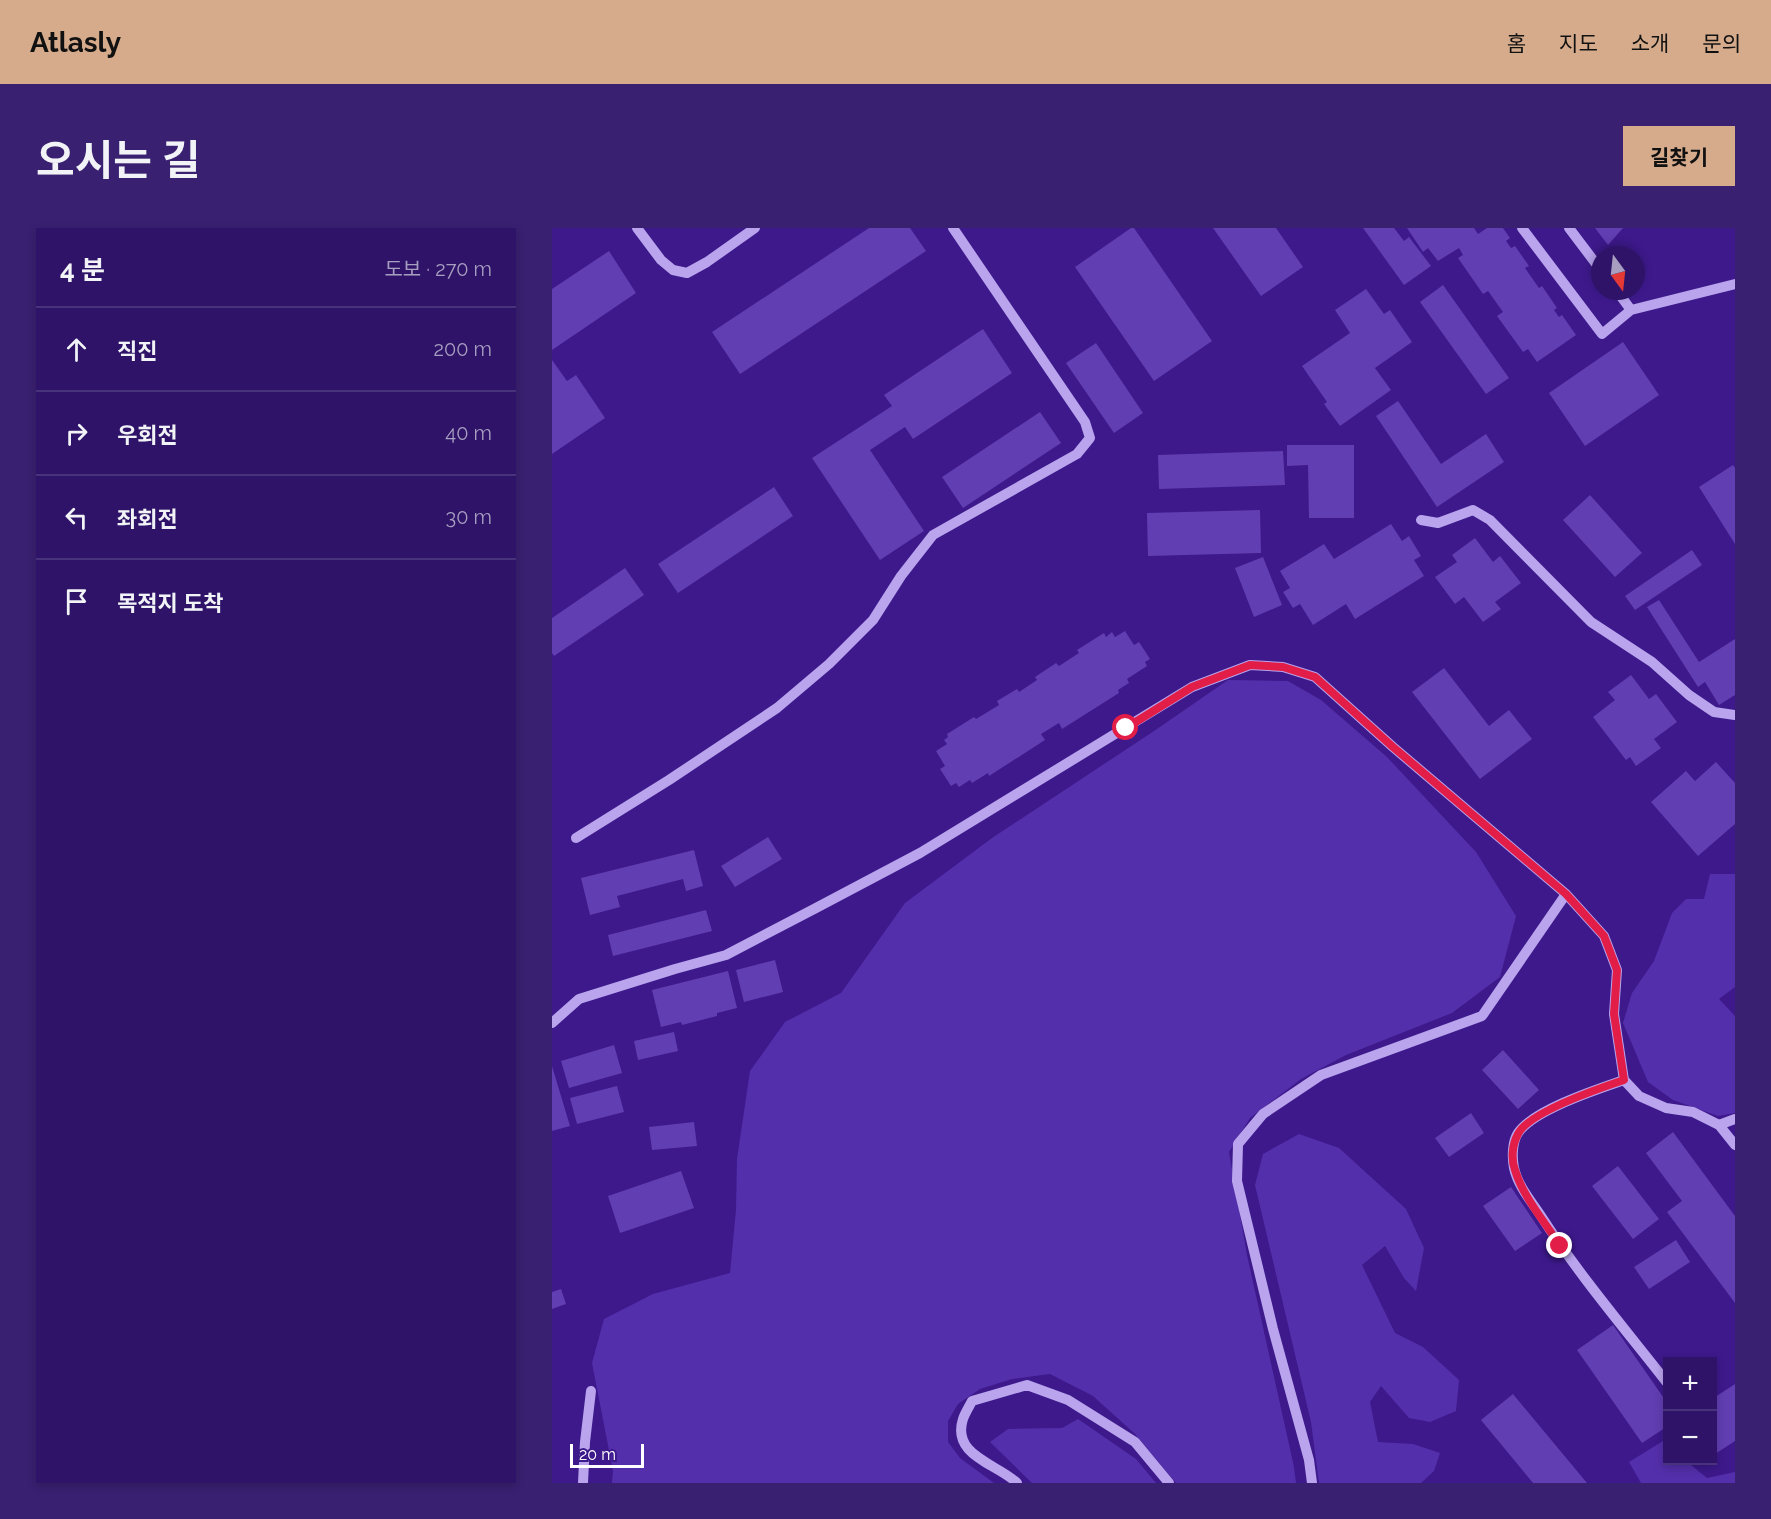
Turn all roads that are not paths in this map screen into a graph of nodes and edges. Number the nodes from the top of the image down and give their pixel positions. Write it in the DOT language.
graph roads {
  1 [pos="638,228"];
  2 [pos="755,228"];
  3 [pos="953,228"];
  4 [pos="1522,228"];
  5 [pos="1569,228"];
  6 [pos="1591,257"];
  7 [pos="1735,284"];
  8 [pos="1624,300"];
  9 [pos="1631,310"];
  10 [pos="1421,520"];
  11 [pos="1735,715"];
  12 [pos="576,838"];
  13 [pos="1566,894"];
  14 [pos="552,1023"];
  15 [pos="1624,1080"];
  16 [pos="1735,1119"];
  17 [pos="1719,1125"];
  18 [pos="1735,1145"];
  19 [pos="1663,1378"];
  20 [pos="591,1391"];
  21 [pos="583,1483"];
  22 [pos="1017,1483"];
  23 [pos="1169,1483"];
  24 [pos="1312,1483"];
  1 -- 2 [label="street"];
  3 -- 12 [label="street"];
  4 -- 9 [label="street"];
  5 -- 6 [label="street"];
  7 -- 9 [label="street"];
  8 -- 9 [label="street"];
  10 -- 11 [label="street"];
  13 -- 14 [label="street"];
  13 -- 15 [label="street"];
  13 -- 24 [label="street"];
  15 -- 17 [label="street"];
  15 -- 19 [label="street"];
  16 -- 17 [label="street"];
  17 -- 18 [label="street"];
  20 -- 21 [label="street"];
  22 -- 23 [label="street"];
}
